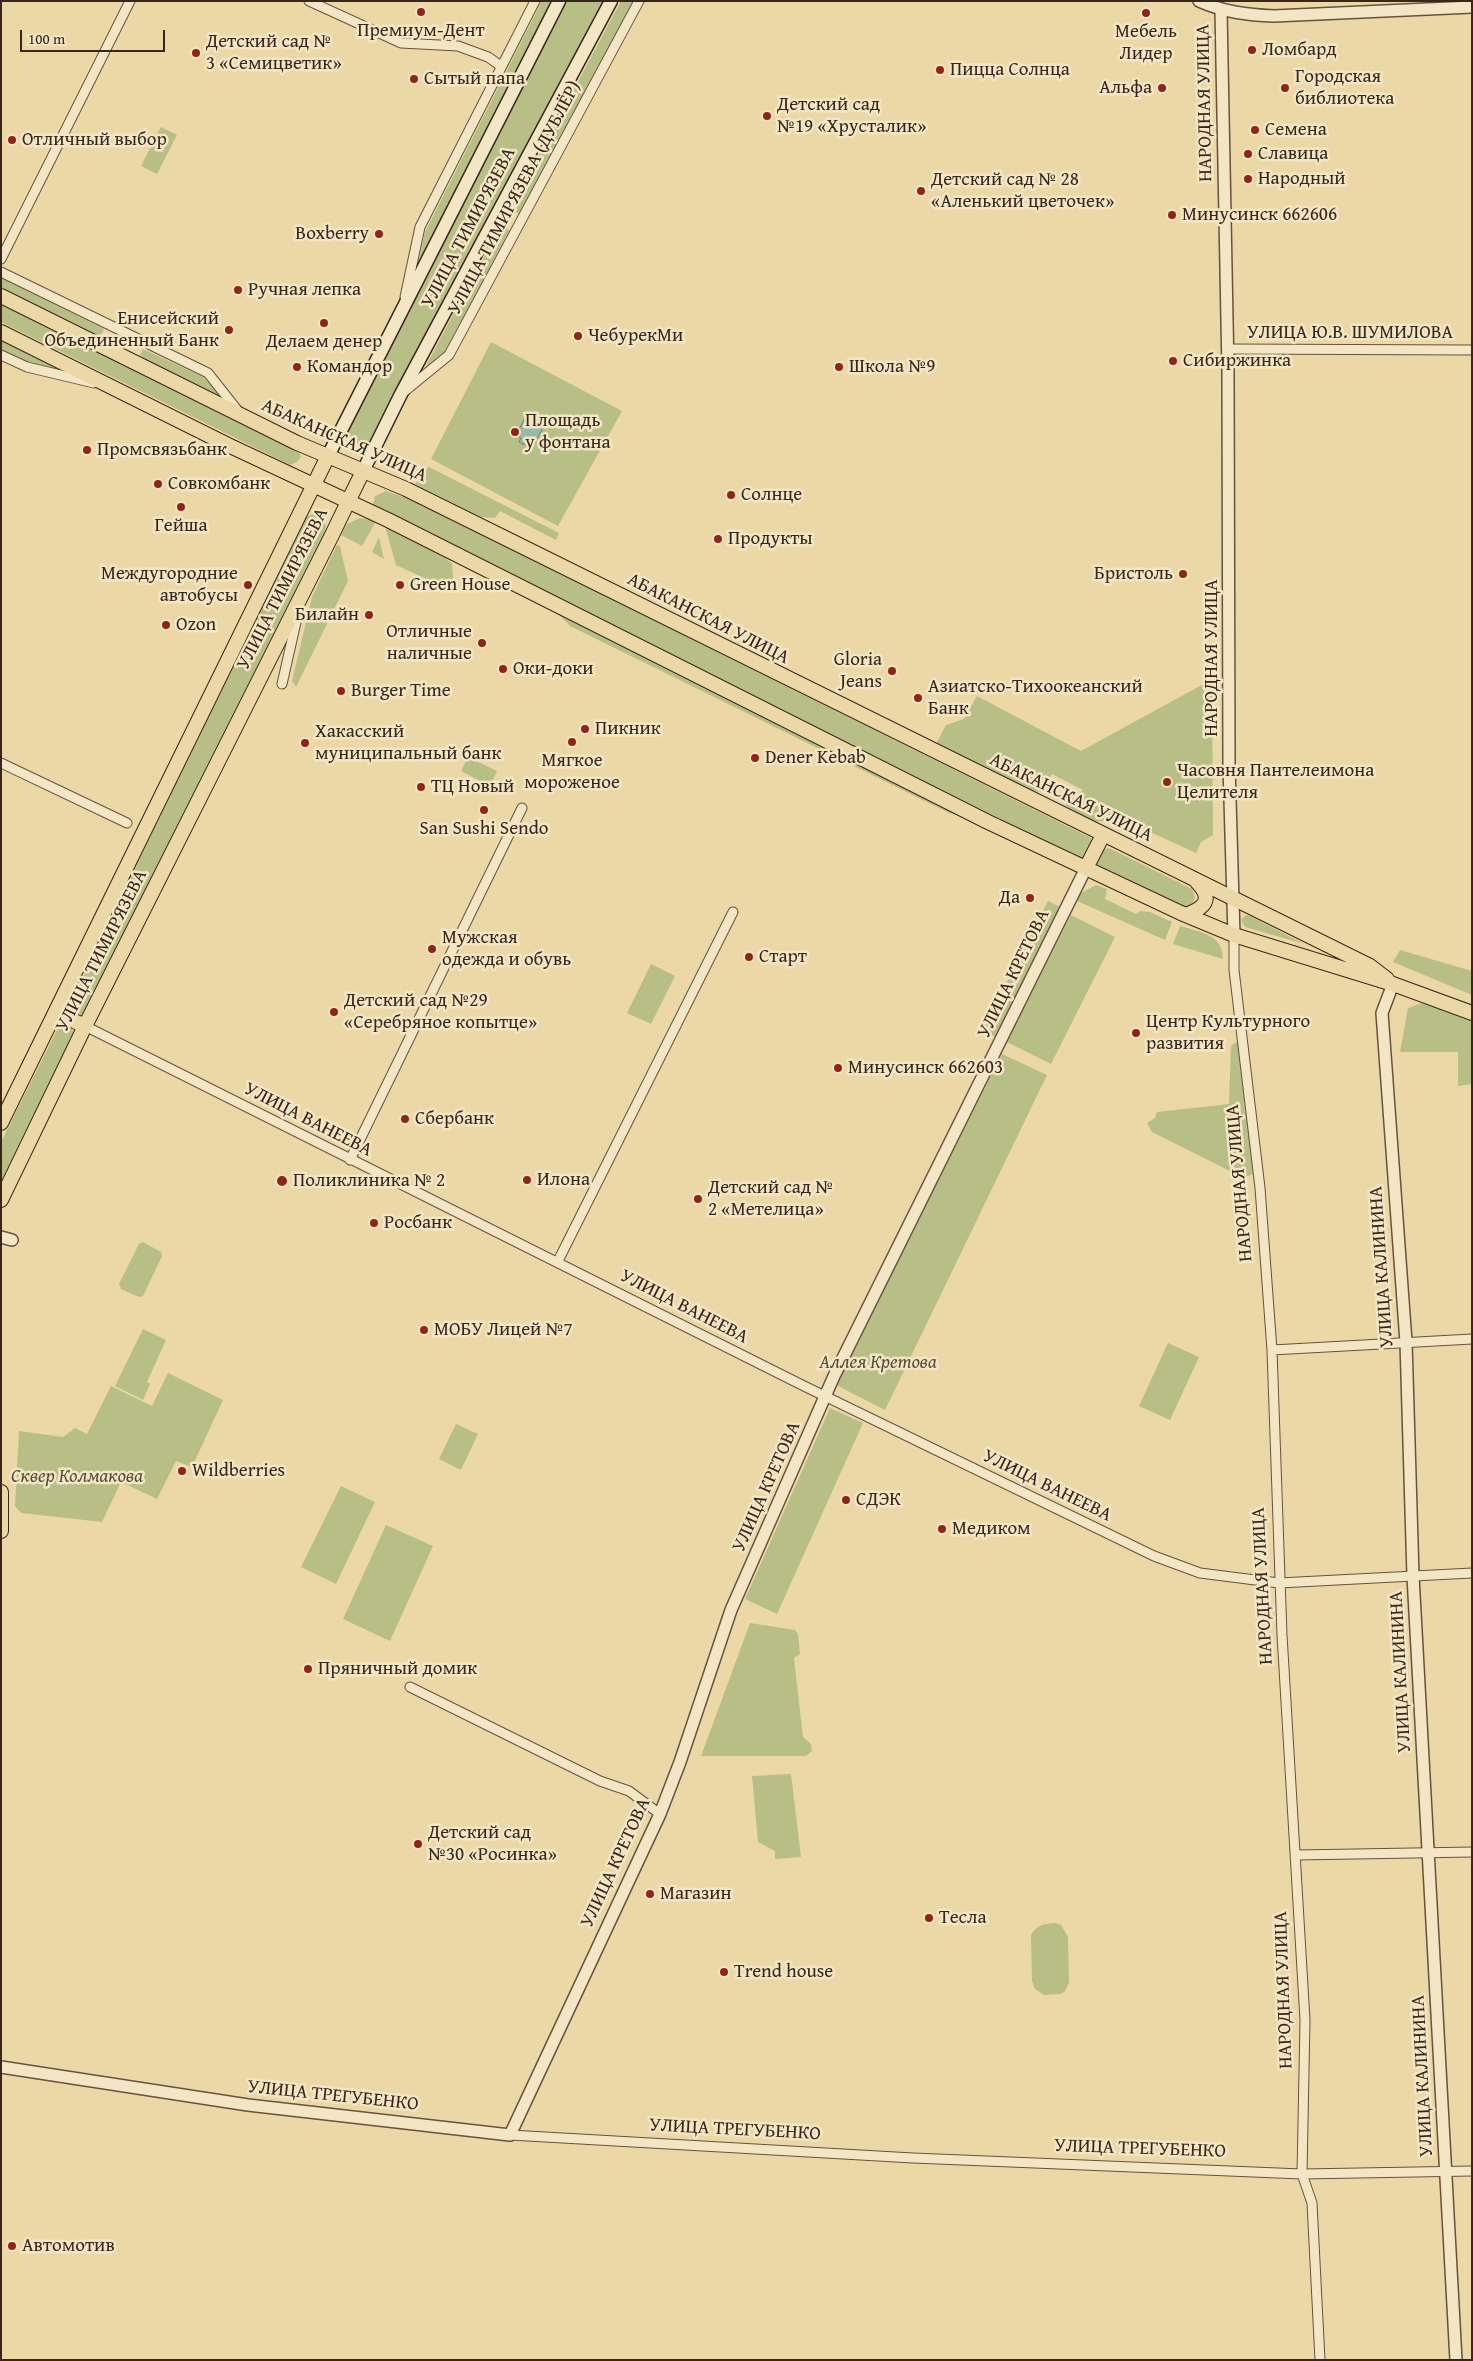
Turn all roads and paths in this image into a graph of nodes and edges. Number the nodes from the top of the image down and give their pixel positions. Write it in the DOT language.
graph roads {
  1 [pos="130,1"];
  2 [pos="310,1"];
  3 [pos="535,1"];
  4 [pos="559,1"];
  5 [pos="611,1"];
  6 [pos="639,1"];
  7 [pos="1199,1"];
  8 [pos="1221,6"];
  9 [pos="1472,7"];
  10 [pos="501,66"];
  11 [pos="1,259"];
  12 [pos="1,272"];
  13 [pos="1,296"];
  14 [pos="402,309"];
  15 [pos="1,332"];
  16 [pos="1228,349"];
  17 [pos="1472,350"];
  18 [pos="1,355"];
  19 [pos="113,388"];
  20 [pos="401,394"];
  21 [pos="241,415"];
  22 [pos="328,456"];
  23 [pos="363,470"];
  24 [pos="313,485"];
  25 [pos="348,502"];
  26 [pos="304,591"];
  27 [pos="282,684"];
  28 [pos="1,763"];
  29 [pos="522,808"];
  30 [pos="127,823"];
  31 [pos="1103,835"];
  32 [pos="1086,868"];
  33 [pos="1197,882"];
  34 [pos="1232,898"];
  35 [pos="733,912"];
  36 [pos="1186,915"];
  37 [pos="1234,935"];
  38 [pos="1393,984"];
  39 [pos="56,1013"];
  40 [pos="1472,1013"];
  41 [pos="85,1026"];
  42 [pos="1,1123"];
  43 [pos="350,1160"];
  44 [pos="1,1200"];
  45 [pos="558,1261"];
  46 [pos="1472,1339"];
  47 [pos="1406,1342"];
  48 [pos="1272,1350"];
  49 [pos="827,1396"];
  50 [pos="1,1492"];
  51 [pos="1,1531"];
  52 [pos="1472,1573"];
  53 [pos="1413,1576"];
  54 [pos="1279,1583"];
  55 [pos="410,1687"];
  56 [pos="660,1814"];
  57 [pos="1472,1852"];
  58 [pos="1428,1854"];
  59 [pos="1296,1855"];
  60 [pos="1,2067"];
  61 [pos="510,2135"];
  62 [pos="1472,2171"];
  63 [pos="1446,2172"];
  64 [pos="1302,2174"];
  65 [pos="1320,2360"];
  66 [pos="1456,2360"];
  1 -- 11 [label="street"];
  2 -- 10 [label="street"];
  3 -- 10 [label="street"];
  4 -- 14 [label="main road, УЛИЦА ТИМИРЯЗЕВА"];
  5 -- 20 [label="main road, УЛИЦА ТИМИРЯЗЕВА"];
  6 -- 20 [label="street, УЛИЦА ТИМИРЯЗЕВА (ДУБЛЁР)"];
  7 -- 8 [label="street"];
  8 -- 9 [label="street"];
  8 -- 16 [label="street, НАРОДНАЯ УЛИЦА"];
  10 -- 14 [label="street"];
  12 -- 21 [label="street"];
  13 -- 21 [label="main road, АБАКАНСКАЯ УЛИЦА"];
  14 -- 22 [label="main road, УЛИЦА ТИМИРЯЗЕВА"];
  15 -- 19 [label="main road, АБАКАНСКАЯ УЛИЦА"];
  16 -- 17 [label="street, УЛИЦА Ю.В. ШУМИЛОВА"];
  16 -- 34 [label="street, НАРОДНАЯ УЛИЦА"];
  18 -- 19 [label="street"];
  19 -- 24 [label="main road, АБАКАНСКАЯ УЛИЦА"];
  20 -- 23 [label="main road, УЛИЦА ТИМИРЯЗЕВА"];
  21 -- 22 [label="main road, АБАКАНСКАЯ УЛИЦА"];
  22 -- 23 [label="main road, АБАКАНСКАЯ УЛИЦА"];
  22 -- 24 [label="main road, УЛИЦА ТИМИРЯЗЕВА"];
  23 -- 25 [label="main road, УЛИЦА ТИМИРЯЗЕВА"];
  23 -- 31 [label="main road, АБАКАНСКАЯ УЛИЦА"];
  24 -- 25 [label="main road, АБАКАНСКАЯ УЛИЦА"];
  24 -- 39 [label="main road, УЛИЦА ТИМИРЯЗЕВА"];
  25 -- 26 [label="main road, УЛИЦА ТИМИРЯЗЕВА"];
  25 -- 32 [label="main road, АБАКАНСКАЯ УЛИЦА"];
  26 -- 27 [label="street"];
  26 -- 41 [label="main road, УЛИЦА ТИМИРЯЗЕВА"];
  28 -- 30 [label="street"];
  29 -- 43 [label="street"];
  31 -- 32 [label="main road"];
  31 -- 33 [label="main road, АБАКАНСКАЯ УЛИЦА"];
  32 -- 36 [label="main road, АБАКАНСКАЯ УЛИЦА"];
  32 -- 49 [label="street, УЛИЦА КРЕТОВА"];
  33 -- 34 [label="main road, АБАКАНСКАЯ УЛИЦА"];
  33 -- 36 [label="main road"];
  34 -- 37 [label="street, НАРОДНАЯ УЛИЦА"];
  34 -- 38 [label="main road, АБАКАНСКАЯ УЛИЦА"];
  35 -- 45 [label="street"];
  36 -- 37 [label="main road, АБАКАНСКАЯ УЛИЦА"];
  37 -- 38 [label="main road, АБАКАНСКАЯ УЛИЦА"];
  37 -- 48 [label="street, НАРОДНАЯ УЛИЦА"];
  38 -- 40 [label="main road, АБАКАНСКАЯ УЛИЦА"];
  38 -- 47 [label="street, УЛИЦА КАЛИНИНА"];
  39 -- 41 [label="main road"];
  39 -- 42 [label="main road, УЛИЦА ТИМИРЯЗЕВА"];
  41 -- 43 [label="street, УЛИЦА ВАНЕЕВА"];
  41 -- 44 [label="main road, УЛИЦА ТИМИРЯЗЕВА"];
  43 -- 45 [label="street, УЛИЦА ВАНЕЕВА"];
  45 -- 49 [label="street, УЛИЦА ВАНЕЕВА"];
  46 -- 47 [label="street"];
  47 -- 48 [label="street"];
  47 -- 53 [label="street, УЛИЦА КАЛИНИНА"];
  48 -- 54 [label="street, НАРОДНАЯ УЛИЦА"];
  49 -- 54 [label="street, УЛИЦА ВАНЕЕВА"];
  49 -- 56 [label="street, УЛИЦА КРЕТОВА"];
  50 -- 51 [label="main road"];
  52 -- 53 [label="street, УЛИЦА ВАНЕЕВА"];
  53 -- 54 [label="street, УЛИЦА ВАНЕЕВА"];
  53 -- 58 [label="street, УЛИЦА КАЛИНИНА"];
  54 -- 59 [label="street, НАРОДНАЯ УЛИЦА"];
  55 -- 56 [label="street"];
  56 -- 61 [label="street, УЛИЦА КРЕТОВА"];
  57 -- 58 [label="street"];
  58 -- 59 [label="street"];
  58 -- 63 [label="street, УЛИЦА КАЛИНИНА"];
  59 -- 64 [label="street, НАРОДНАЯ УЛИЦА"];
  60 -- 61 [label="street, УЛИЦА ТРЕГУБЕНКО"];
  61 -- 64 [label="street, УЛИЦА ТРЕГУБЕНКО"];
  62 -- 63 [label="street, УЛИЦА ТРЕГУБЕНКО"];
  63 -- 64 [label="street, УЛИЦА ТРЕГУБЕНКО"];
  63 -- 66 [label="street, УЛИЦА КАЛИНИНА"];
  64 -- 65 [label="street, НАРОДНАЯ УЛИЦА"];
}
